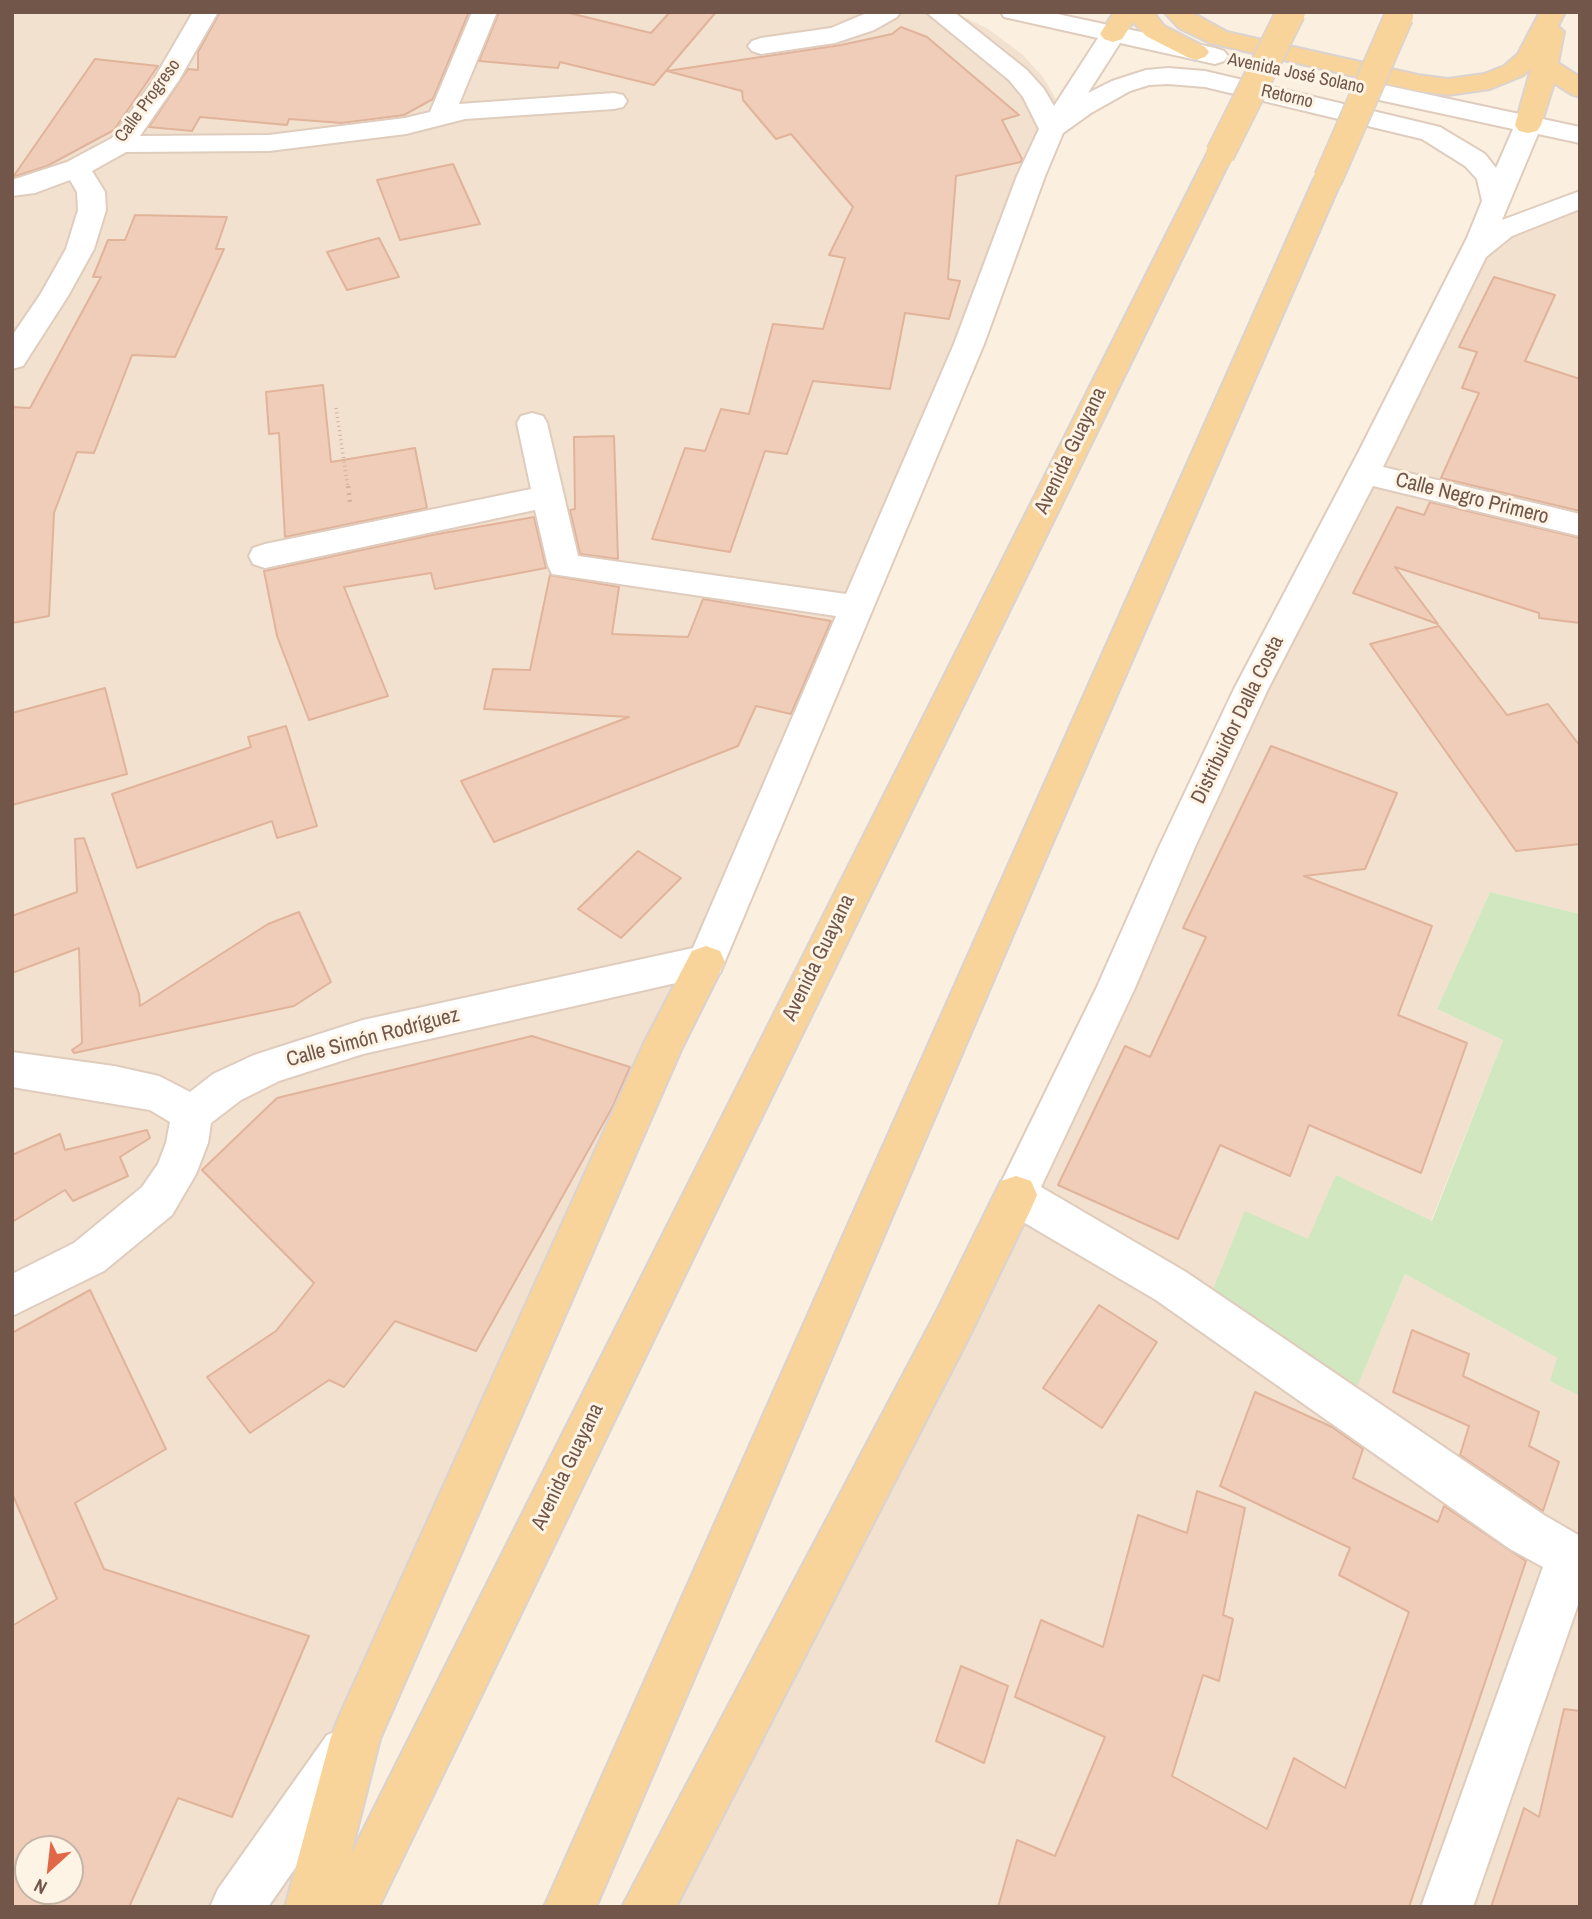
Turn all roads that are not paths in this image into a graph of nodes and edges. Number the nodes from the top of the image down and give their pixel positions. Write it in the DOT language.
graph roads {
  1 [pos="206,12"];
  2 [pos="485,12"];
  3 [pos="888,12"];
  4 [pos="938,12"];
  5 [pos="1013,12"];
  6 [pos="1127,12"];
  7 [pos="1140,12"];
  8 [pos="1176,12"];
  9 [pos="1291,12"];
  10 [pos="1554,12"];
  11 [pos="1400,14"];
  12 [pos="1113,34"];
  13 [pos="761,46"];
  14 [pos="1196,52"];
  15 [pos="1545,66"];
  16 [pos="1091,70"];
  17 [pos="1580,89"];
  18 [pos="614,101"];
  19 [pos="1419,101"];
  20 [pos="441,116"];
  21 [pos="1528,125"];
  22 [pos="1052,129"];
  23 [pos="1580,135"];
  24 [pos="121,144"];
  25 [pos="77,168"];
  26 [pos="1511,168"];
  27 [pos="12,188"];
  28 [pos="1580,199"];
  29 [pos="1497,204"];
  30 [pos="1474,252"];
  31 [pos="12,359"];
  32 [pos="532,423"];
  33 [pos="1364,473"];
  34 [pos="548,496"];
  35 [pos="1580,526"];
  36 [pos="265,556"];
  37 [pos="855,607"];
  38 [pos="706,962"];
  39 [pos="12,1069"];
  40 [pos="192,1114"];
  41 [pos="1016,1195"];
  42 [pos="12,1296"];
  43 [pos="1575,1559"];
  44 [pos="356,1737"];
  45 [pos="655,1900"];
  46 [pos="236,1907"];
  47 [pos="311,1907"];
  48 [pos="352,1907"];
  49 [pos="570,1907"];
  50 [pos="1447,1907"];
  1 -- 24 [label="street, Calle Progreso"];
  2 -- 20 [label="street"];
  3 -- 13 [label="street"];
  4 -- 22 [label="street"];
  5 -- 12 [label="street, Avenida José Solano"];
  6 -- 12 [label="main road"];
  7 -- 14 [label="main road"];
  8 -- 10 [label="main road"];
  9 -- 48 [label="main road, Avenida Guayana, bridge"];
  10 -- 15 [label="main road"];
  11 -- 49 [label="main road, bridge"];
  12 -- 14 [label="street, Avenida José Solano"];
  12 -- 16 [label="street"];
  14 -- 16 [label="street"];
  14 -- 19 [label="street, Avenida José Solano"];
  15 -- 17 [label="main road"];
  15 -- 19 [label="main road"];
  15 -- 21 [label="main road"];
  16 -- 22 [label="street"];
  18 -- 20 [label="street"];
  19 -- 21 [label="street, Avenida José Solano"];
  19 -- 26 [label="street"];
  20 -- 24 [label="street"];
  21 -- 23 [label="street, Avenida José Solano"];
  21 -- 26 [label="street, Distribuidor Dalla Costa"];
  22 -- 29 [label="street, Retorno"];
  22 -- 37 [label="street"];
  24 -- 25 [label="street, Calle Progreso"];
  25 -- 27 [label="street, Calle Progreso"];
  25 -- 31 [label="street"];
  26 -- 29 [label="street, Distribuidor Dalla Costa"];
  28 -- 30 [label="street, Distribuidor Dalla Costa"];
  29 -- 30 [label="street, Distribuidor Dalla Costa"];
  30 -- 33 [label="street, Distribuidor Dalla Costa"];
  32 -- 34 [label="street"];
  33 -- 35 [label="street, Calle Negro Primero"];
  33 -- 41 [label="street, Distribuidor Dalla Costa"];
  34 -- 36 [label="street"];
  34 -- 37 [label="street"];
  37 -- 38 [label="street"];
  38 -- 40 [label="street, Calle Simón Rodríguez"];
  38 -- 44 [label="main road"];
  39 -- 40 [label="street"];
  40 -- 42 [label="street"];
  41 -- 43 [label="street"];
  41 -- 45 [label="main road"];
  43 -- 50 [label="street"];
  44 -- 46 [label="street"];
  44 -- 47 [label="main road"];
}
